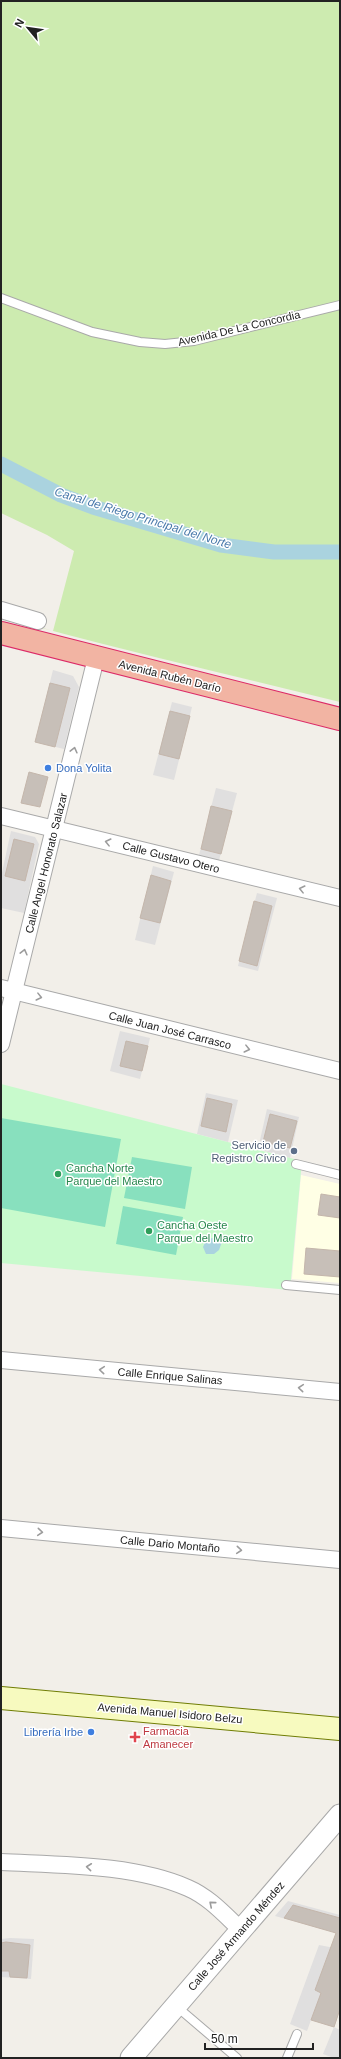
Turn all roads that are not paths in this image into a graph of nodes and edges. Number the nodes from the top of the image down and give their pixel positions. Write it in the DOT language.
graph roads {
  1 [pos="1,298"];
  2 [pos="340,305"];
  3 [pos="1,610"];
  4 [pos="38,621"];
  5 [pos="1,633"];
  6 [pos="96,658"];
  7 [pos="340,720"];
  8 [pos="1,816"];
  9 [pos="55,829"];
  10 [pos="340,898"];
  11 [pos="7,990"];
  12 [pos="1,1044"];
  13 [pos="340,1072"];
  14 [pos="296,1164"];
  15 [pos="340,1175"];
  16 [pos="286,1285"];
  17 [pos="340,1290"];
  18 [pos="1,1360"];
  19 [pos="340,1392"];
  20 [pos="1,1528"];
  21 [pos="340,1560"];
  22 [pos="1,1698"];
  23 [pos="340,1729"];
  24 [pos="340,1815"];
  25 [pos="1,1862"];
  26 [pos="241,1930"];
  27 [pos="176,2006"];
  28 [pos="297,2034"];
  29 [pos="131,2058"];
  30 [pos="237,2058"];
  31 [pos="287,2058"];
  1 -- 2 [label="lane, Avenida De La Concordia"];
  3 -- 4 [label="street"];
  5 -- 6 [label="highway, Avenida Rubén Darío"];
  6 -- 7 [label="highway, Avenida Rubén Darío"];
  9 -- 6 [label="street, Calle Angel Honorato Salazar, one-way"];
  8 -- 9 [label="street, Calle Gustavo Otero"];
  10 -- 9 [label="street, Calle Gustavo Otero, one-way"];
  11 -- 9 [label="street, Calle Angel Honorato Salazar, one-way"];
  11 -- 12 [label="street, Calle Angel Honorato Salazar"];
  11 -- 13 [label="street, Calle Juan José Carrasco, one-way"];
  14 -- 15 [label="lane"];
  16 -- 17 [label="lane"];
  19 -- 18 [label="street, Calle Enrique Salinas, one-way"];
  20 -- 21 [label="street, Calle Dario Montaño, one-way"];
  22 -- 23 [label="main road, Avenida Manuel Isidoro Belzu"];
  24 -- 26 [label="street, Calle José Armando Méndez"];
  26 -- 25 [label="street, one-way"];
  26 -- 27 [label="street, Calle José Armando Méndez"];
  27 -- 29 [label="street, Calle José Armando Méndez"];
  27 -- 30 [label="lane"];
  28 -- 31 [label="lane"];
}
